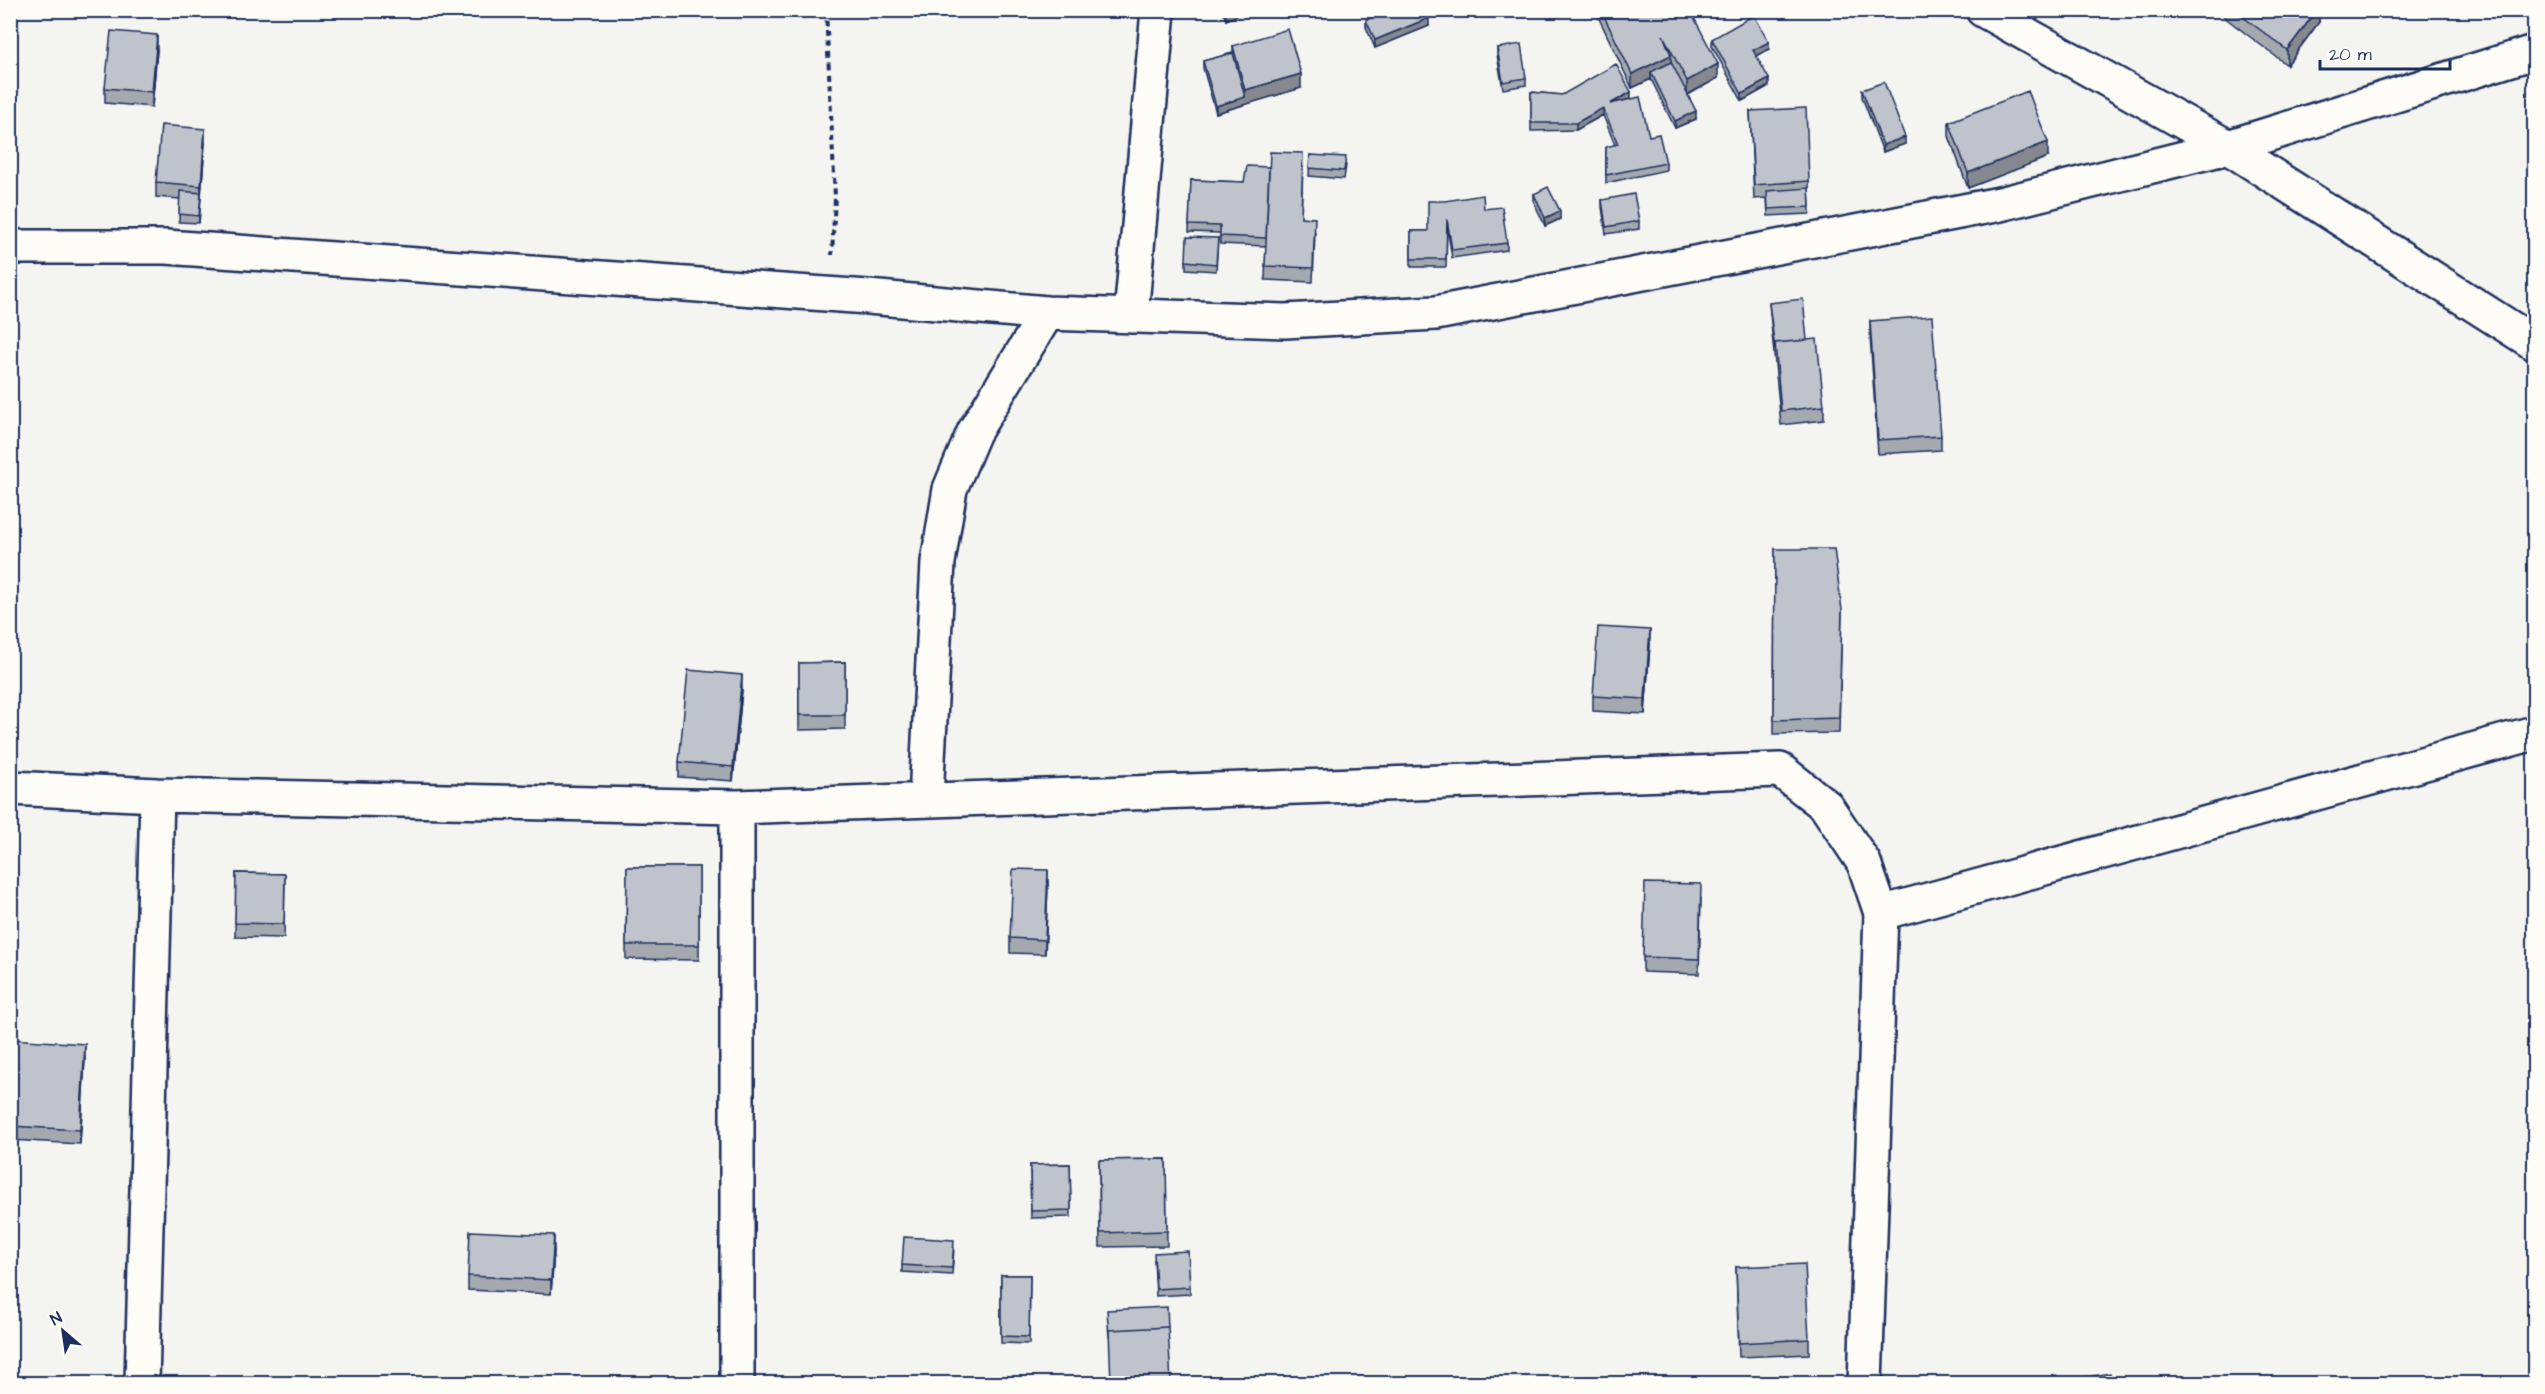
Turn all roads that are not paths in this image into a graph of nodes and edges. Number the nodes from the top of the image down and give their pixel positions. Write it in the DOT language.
graph roads {
  1 [pos="1158,10"];
  2 [pos="1983,10"];
  3 [pos="2535,52"];
  4 [pos="2228,147"];
  5 [pos="10,247"];
  6 [pos="1047,314"];
  7 [pos="1131,316"];
  8 [pos="2535,343"];
  9 [pos="2535,733"];
  10 [pos="10,788"];
  11 [pos="156,795"];
  12 [pos="926,799"];
  13 [pos="737,807"];
  14 [pos="1881,913"];
  15 [pos="142,1383"];
  16 [pos="737,1383"];
  17 [pos="1865,1383"];
  1 -- 7 [label="street"];
  2 -- 4 [label="street"];
  3 -- 4 [label="street"];
  4 -- 7 [label="street"];
  4 -- 8 [label="street"];
  5 -- 6 [label="street"];
  6 -- 7 [label="street"];
  6 -- 12 [label="street"];
  9 -- 14 [label="street"];
  10 -- 11 [label="street"];
  11 -- 13 [label="street"];
  11 -- 15 [label="street"];
  12 -- 13 [label="street"];
  12 -- 14 [label="street"];
  13 -- 16 [label="street"];
  14 -- 17 [label="street"];
}
